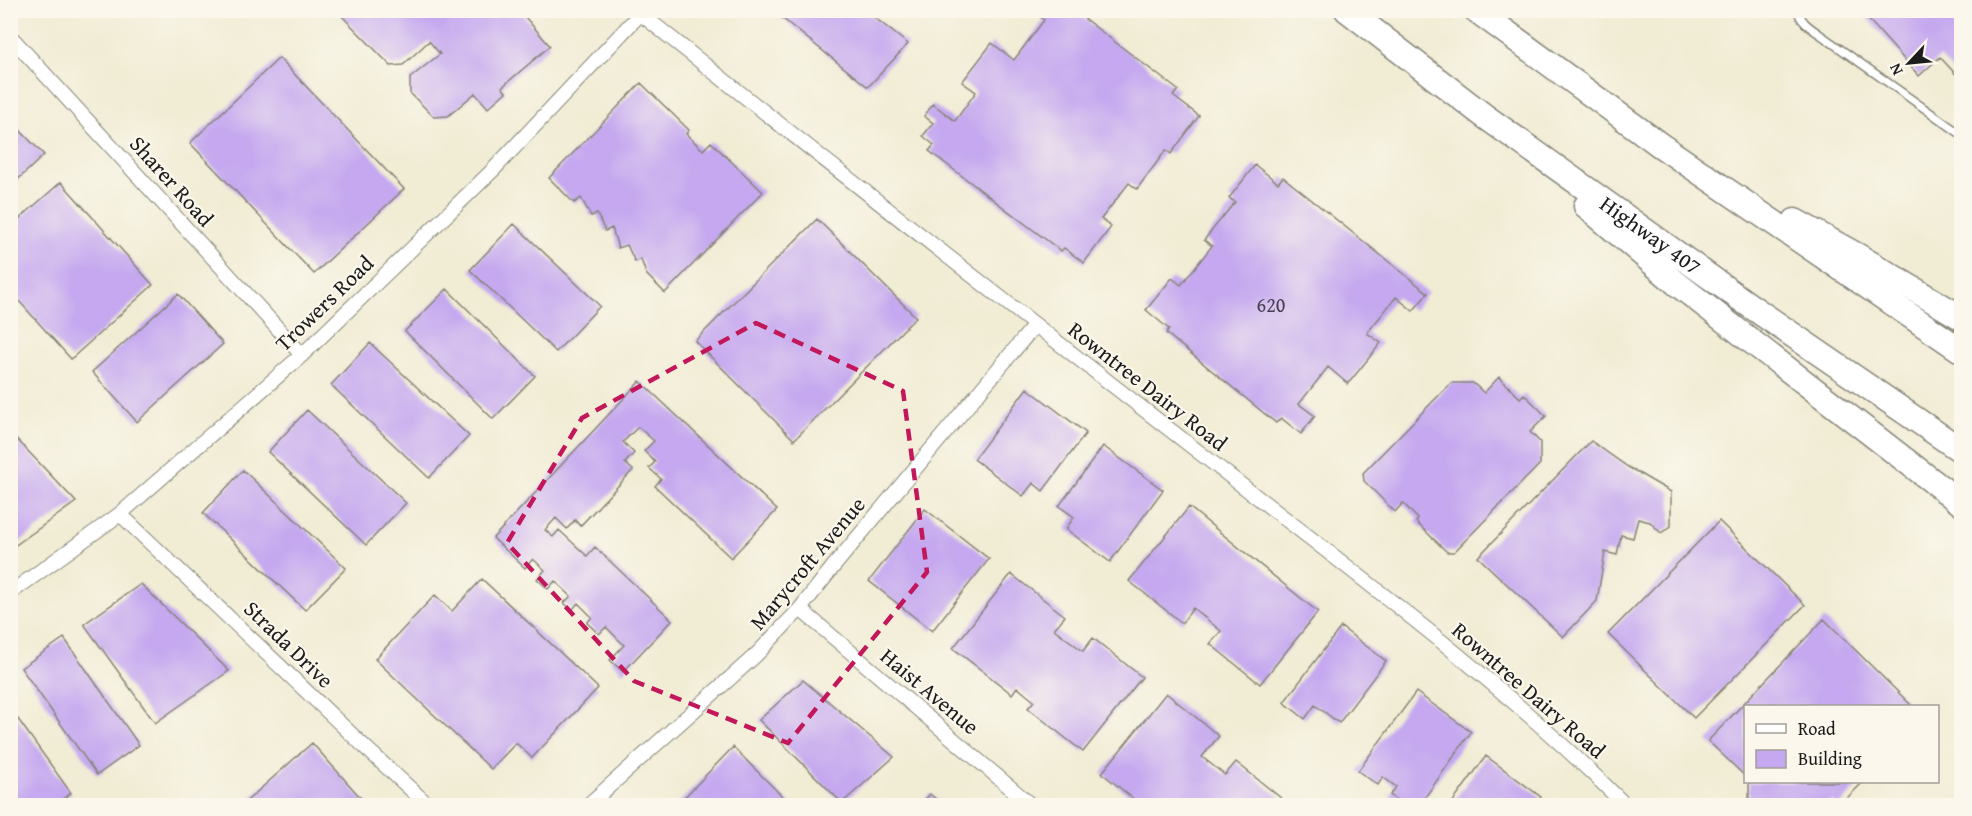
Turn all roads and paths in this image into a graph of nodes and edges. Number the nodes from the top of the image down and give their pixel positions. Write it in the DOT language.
graph roads {
  1 [pos="1347,10"];
  2 [pos="1476,10"];
  3 [pos="1798,10"];
  4 [pos="638,12"];
  5 [pos="10,36"];
  6 [pos="1483,115"];
  7 [pos="1962,135"];
  8 [pos="1660,145"];
  9 [pos="1962,318"];
  10 [pos="1035,325"];
  11 [pos="1962,351"];
  12 [pos="302,355"];
  13 [pos="1962,452"];
  14 [pos="1962,504"];
  15 [pos="120,514"];
  16 [pos="10,593"];
  17 [pos="800,609"];
  18 [pos="429,806"];
  19 [pos="587,806"];
  20 [pos="1032,806"];
  21 [pos="1626,806"];
  1 -- 6 [label="highway, Highway 407"];
  2 -- 8 [label="highway"];
  3 -- 7 [label="lane"];
  4 -- 10 [label="street, Rowntree Dairy Road"];
  4 -- 12 [label="street, Trowers Road"];
  5 -- 12 [label="street, Sharer Road"];
  6 -- 13 [label="highway, Highway 407"];
  6 -- 14 [label="highway"];
  8 -- 9 [label="highway"];
  8 -- 11 [label="highway"];
  10 -- 17 [label="street, Marycroft Avenue"];
  10 -- 21 [label="street, Rowntree Dairy Road"];
  12 -- 15 [label="street, Trowers Road"];
  15 -- 16 [label="street, Trowers Road"];
  15 -- 18 [label="street, Strada Drive"];
  17 -- 19 [label="street, Marycroft Avenue"];
  17 -- 20 [label="street, Haist Avenue"];
}
